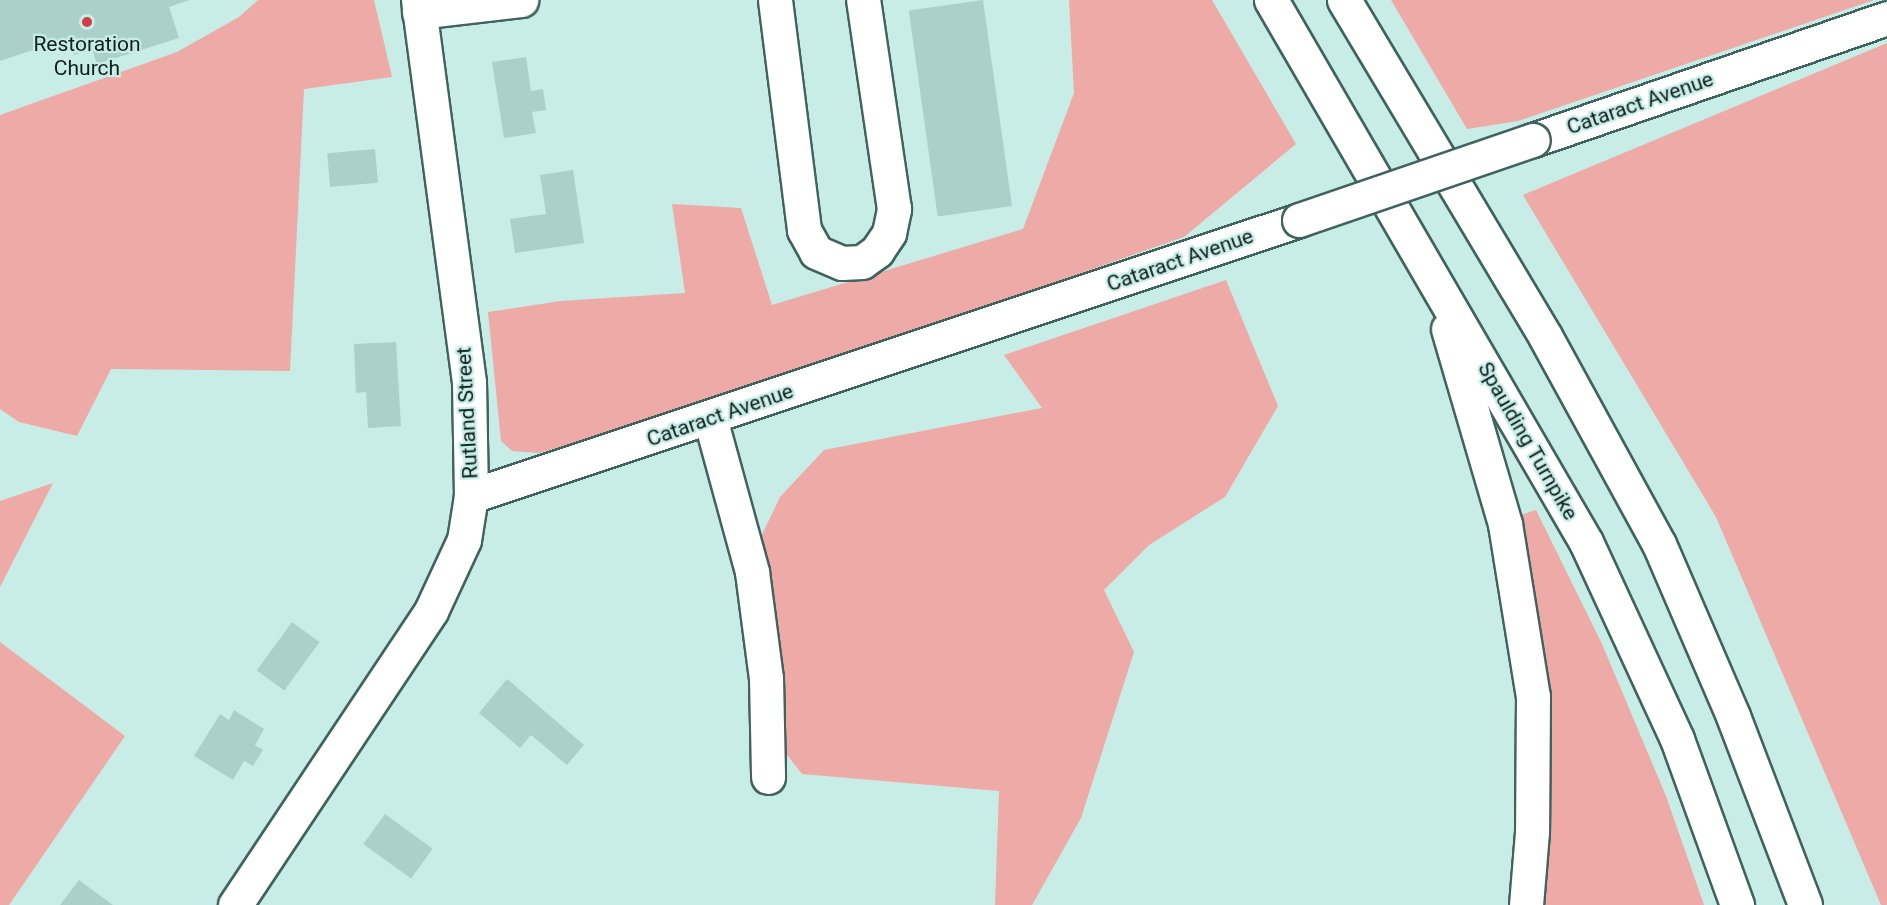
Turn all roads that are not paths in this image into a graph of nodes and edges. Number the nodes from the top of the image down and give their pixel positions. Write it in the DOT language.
graph roads {
  1 [pos="521,0"];
  2 [pos="775,0"];
  3 [pos="863,0"];
  4 [pos="1271,0"];
  5 [pos="1344,0"];
  6 [pos="418,6"];
  7 [pos="1887,18"];
  8 [pos="1432,275"];
  9 [pos="710,418"];
  10 [pos="471,496"];
  11 [pos="768,777"];
  12 [pos="1787,852"];
  13 [pos="235,905"];
  14 [pos="1526,905"];
  15 [pos="1737,905"];
  16 [pos="1805,905"];
  17 [pos="1816,905"];
  1 -- 6 [label="main road"];
  2 -- 3 [label="main road"];
  4 -- 8 [label="main road, Spaulding Turnpike"];
  5 -- 12 [label="main road"];
  6 -- 10 [label="main road, Rutland Street"];
  7 -- 9 [label="main road, Cataract Avenue, bridge"];
  8 -- 14 [label="main road"];
  8 -- 15 [label="main road, Spaulding Turnpike"];
  9 -- 10 [label="main road, Cataract Avenue"];
  9 -- 11 [label="main road"];
  10 -- 13 [label="main road, Rutland Street"];
  12 -- 16 [label="main road"];
  12 -- 17 [label="main road"];
}
